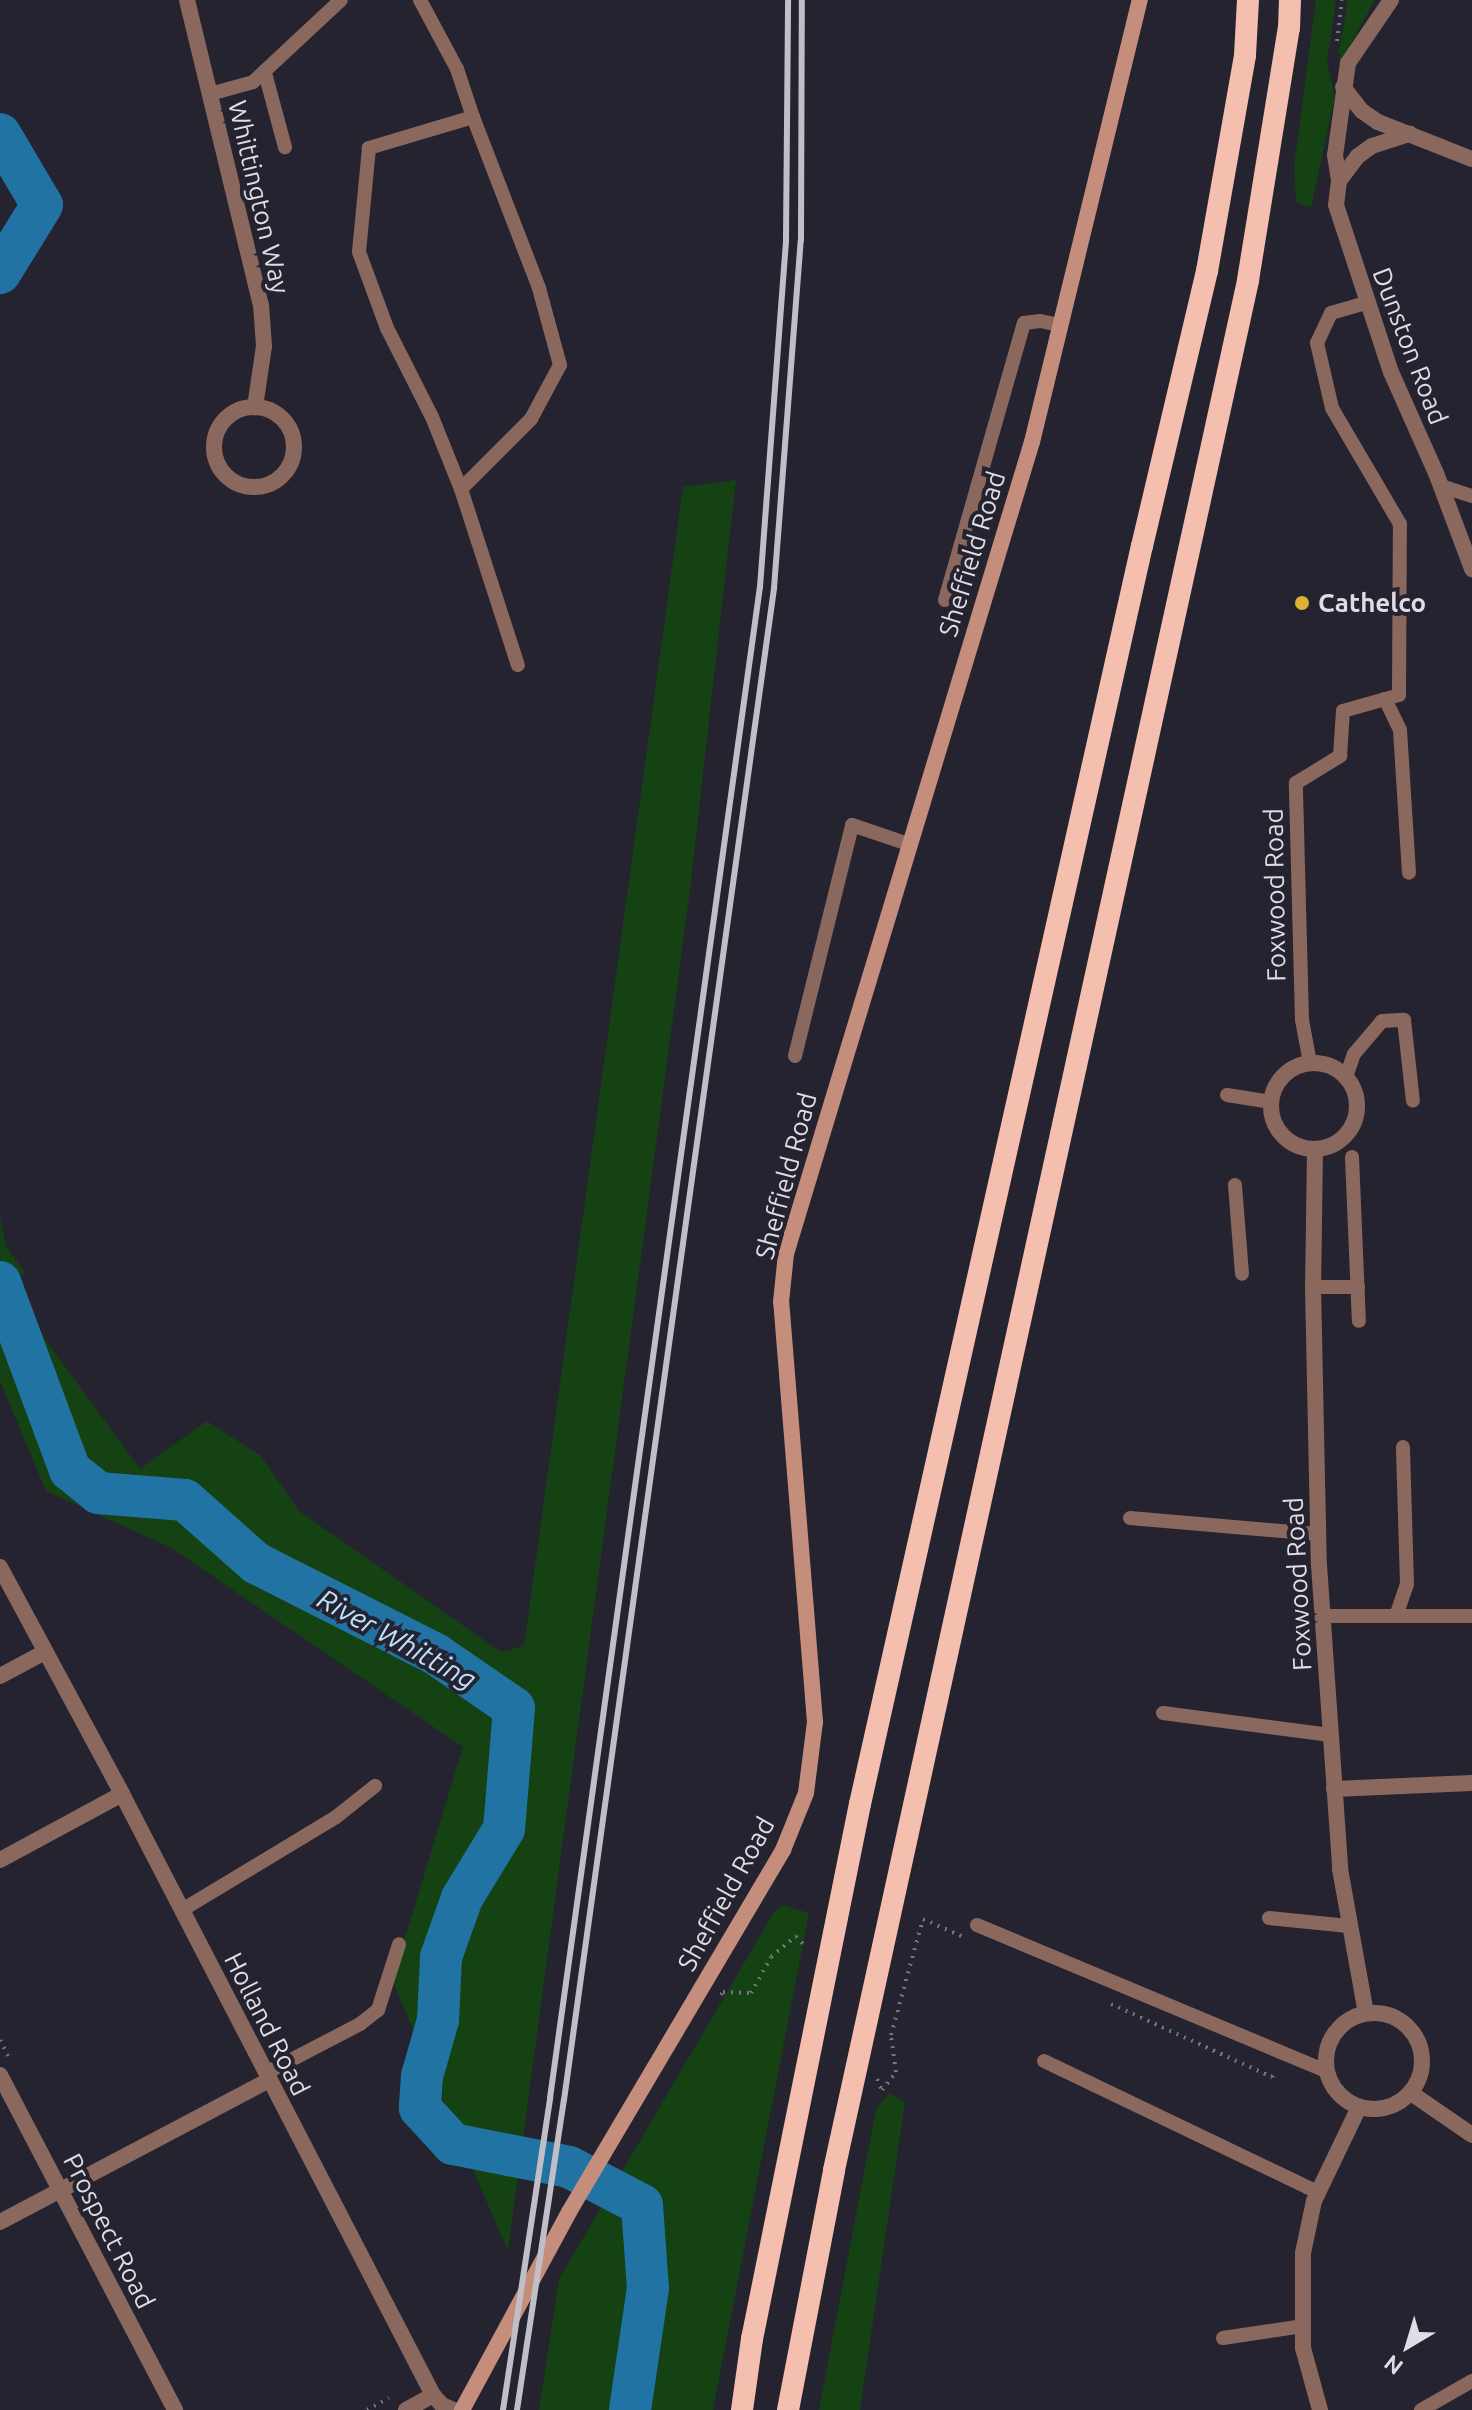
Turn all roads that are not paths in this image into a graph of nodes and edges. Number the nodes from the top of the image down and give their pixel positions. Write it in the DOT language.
graph roads {
  1 [pos="187,0"];
  2 [pos="341,0"];
  3 [pos="420,0"];
  4 [pos="1140,0"];
  5 [pos="1248,0"];
  6 [pos="1290,0"];
  7 [pos="1391,0"];
  8 [pos="265,73"];
  9 [pos="1343,87"];
  10 [pos="210,94"];
  11 [pos="473,117"];
  12 [pos="1410,134"];
  13 [pos="285,147"];
  14 [pos="1472,159"];
  15 [pos="1339,181"];
  16 [pos="1367,303"];
  17 [pos="1061,325"];
  18 [pos="255,407"];
  19 [pos="1441,486"];
  20 [pos="461,489"];
  21 [pos="1472,496"];
  22 [pos="1472,569"];
  23 [pos="945,600"];
  24 [pos="518,665"];
  25 [pos="1392,697"];
  26 [pos="908,844"];
  27 [pos="1409,873"];
  28 [pos="795,1056"];
  29 [pos="1310,1063"];
  30 [pos="1346,1077"];
  31 [pos="1227,1095"];
  32 [pos="1413,1101"];
  33 [pos="1271,1102"];
  34 [pos="1315,1149"];
  35 [pos="1352,1157"];
  36 [pos="1235,1185"];
  37 [pos="1242,1274"];
  38 [pos="1313,1287"];
  39 [pos="1358,1287"];
  40 [pos="1359,1321"];
  41 [pos="1403,1447"];
  42 [pos="1130,1518"];
  43 [pos="1318,1534"];
  44 [pos="0,1567"];
  45 [pos="1323,1616"];
  46 [pos="1396,1616"];
  47 [pos="1472,1616"];
  48 [pos="45,1652"];
  49 [pos="0,1676"];
  50 [pos="1163,1713"];
  51 [pos="1331,1735"];
  52 [pos="1472,1783"];
  53 [pos="375,1786"];
  54 [pos="1334,1789"];
  55 [pos="122,1794"];
  56 [pos="0,1860"];
  57 [pos="182,1910"];
  58 [pos="1269,1918"];
  59 [pos="977,1925"];
  60 [pos="1349,1926"];
  61 [pos="399,1944"];
  62 [pos="1366,2013"];
  63 [pos="1044,2061"];
  64 [pos="7,2071"];
  65 [pos="1326,2071"];
  66 [pos="268,2077"];
  67 [pos="1411,2093"];
  68 [pos="1359,2107"];
  69 [pos="1472,2135"];
  70 [pos="61,2189"];
  71 [pos="1318,2192"];
  72 [pos="0,2222"];
  73 [pos="1303,2326"];
  74 [pos="1223,2338"];
  75 [pos="1472,2381"];
  76 [pos="433,2395"];
  77 [pos="175,2410"];
  78 [pos="406,2410"];
  79 [pos="454,2410"];
  80 [pos="462,2410"];
  81 [pos="742,2410"];
  82 [pos="788,2410"];
  83 [pos="1320,2410"];
  84 [pos="1421,2410"];
  1 -- 10 [label="street, Whittington Way"];
  2 -- 8 [label="lane"];
  3 -- 11 [label="lane"];
  4 -- 17 [label="main road, Sheffield Road"];
  5 -- 81 [label="highway"];
  6 -- 82 [label="highway"];
  7 -- 9 [label="street, Dunston Road"];
  8 -- 10 [label="lane"];
  8 -- 13 [label="lane"];
  9 -- 12 [label="street"];
  9 -- 15 [label="street, Dunston Road"];
  10 -- 18 [label="street, Whittington Way"];
  11 -- 20 [label="lane"];
  11 -- 20 [label="lane"];
  12 -- 14 [label="street"];
  12 -- 15 [label="street"];
  15 -- 16 [label="street, Dunston Road"];
  16 -- 19 [label="street, Dunston Road"];
  16 -- 25 [label="lane"];
  17 -- 23 [label="lane"];
  17 -- 26 [label="main road, Sheffield Road"];
  18 -- 18 [label="street"];
  19 -- 21 [label="lane"];
  19 -- 22 [label="street, Dunston Road"];
  20 -- 24 [label="lane"];
  25 -- 27 [label="lane"];
  25 -- 29 [label="lane, Foxwood Road"];
  26 -- 28 [label="lane"];
  26 -- 80 [label="main road, Sheffield Road"];
  29 -- 30 [label="street"];
  29 -- 33 [label="street"];
  30 -- 32 [label="lane"];
  30 -- 34 [label="street"];
  31 -- 33 [label="lane"];
  33 -- 34 [label="street"];
  34 -- 38 [label="street, Foxwood Road"];
  35 -- 39 [label="lane"];
  36 -- 37 [label="lane"];
  38 -- 39 [label="lane"];
  38 -- 43 [label="street, Foxwood Road"];
  39 -- 40 [label="lane"];
  41 -- 46 [label="lane"];
  42 -- 43 [label="lane"];
  43 -- 45 [label="street, Foxwood Road"];
  44 -- 48 [label="street, Holland Road"];
  45 -- 46 [label="lane"];
  45 -- 51 [label="street, Foxwood Road"];
  46 -- 47 [label="lane"];
  48 -- 49 [label="street"];
  48 -- 55 [label="street, Holland Road"];
  50 -- 51 [label="lane"];
  51 -- 54 [label="street, Foxwood Road"];
  52 -- 54 [label="street"];
  53 -- 57 [label="lane"];
  54 -- 60 [label="street, Foxwood Road"];
  55 -- 56 [label="street"];
  55 -- 57 [label="street, Holland Road"];
  57 -- 66 [label="street, Holland Road"];
  58 -- 60 [label="lane"];
  59 -- 65 [label="lane"];
  60 -- 62 [label="street, Foxwood Road"];
  61 -- 66 [label="lane"];
  62 -- 65 [label="street"];
  62 -- 67 [label="street"];
  63 -- 71 [label="lane"];
  64 -- 70 [label="street, Prospect Road"];
  65 -- 68 [label="street"];
  66 -- 70 [label="street"];
  66 -- 76 [label="street, Holland Road"];
  67 -- 68 [label="street"];
  67 -- 69 [label="street"];
  68 -- 71 [label="street"];
  70 -- 72 [label="street"];
  70 -- 77 [label="street, Prospect Road"];
  71 -- 73 [label="street"];
  73 -- 74 [label="lane"];
  73 -- 83 [label="street"];
  75 -- 84 [label="lane"];
  76 -- 78 [label="street"];
  76 -- 79 [label="street, Holland Road"];
}
